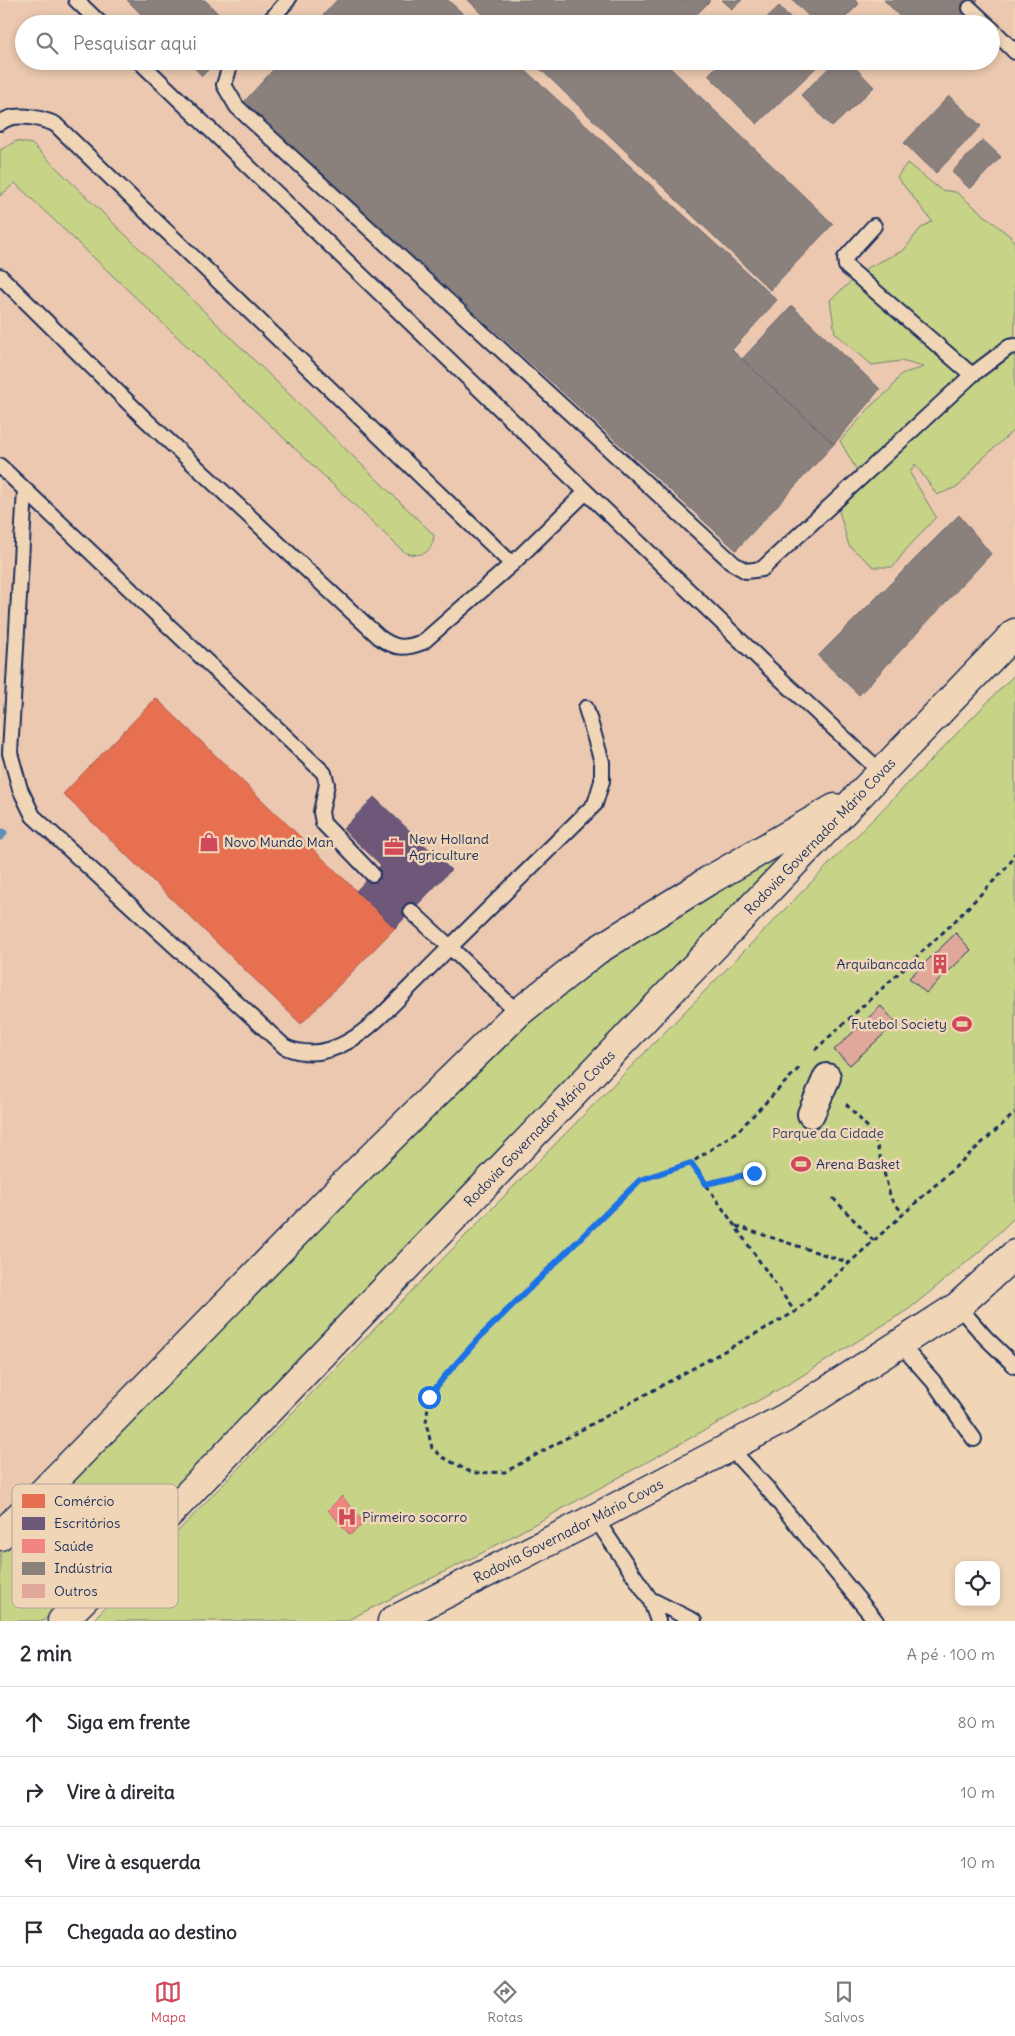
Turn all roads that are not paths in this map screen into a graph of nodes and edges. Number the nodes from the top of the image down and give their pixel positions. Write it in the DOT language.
graph roads {
  1 [pos="76,0"];
  2 [pos="288,0"];
  3 [pos="970,8"];
  4 [pos="92,15"];
  5 [pos="275,15"];
  6 [pos="977,15"];
  7 [pos="1000,37"];
  8 [pos="1015,52"];
  9 [pos="148,70"];
  10 [pos="229,70"];
  11 [pos="0,123"];
  12 [pos="874,226"];
  13 [pos="0,276"];
  14 [pos="1015,346"];
  15 [pos="972,375"];
  16 [pos="0,466"];
  17 [pos="25,490"];
  18 [pos="586,492"];
  19 [pos="512,564"];
  20 [pos="1015,633"];
  21 [pos="586,708"];
  22 [pos="874,781"];
  23 [pos="372,874"];
  24 [pos="411,911"];
  25 [pos="450,947"];
  26 [pos="518,1013"];
  27 [pos="827,1077"];
  28 [pos="811,1114"];
  29 [pos="1014,1258"];
  30 [pos="958,1306"];
  31 [pos="900,1344"];
  32 [pos="1015,1366"];
  33 [pos="974,1439"];
  34 [pos="729,1447"];
  35 [pos="51,1484"];
  36 [pos="178,1505"];
  37 [pos="595,1518"];
  38 [pos="12,1524"];
  39 [pos="0,1536"];
  40 [pos="650,1599"];
  41 [pos="75,1608"];
  42 [pos="62,1621"];
  43 [pos="392,1621"];
  44 [pos="658,1621"];
  45 [pos="694,1621"];
  46 [pos="876,1621"];
  1 -- 4 [label="lane"];
  2 -- 5 [label="lane"];
  3 -- 6 [label="lane"];
  7 -- 8 [label="lane"];
  9 -- 18 [label="lane"];
  10 -- 15 [label="lane"];
  11 -- 19 [label="lane"];
  12 -- 15 [label="lane"];
  13 -- 19 [label="lane"];
  14 -- 15 [label="lane"];
  16 -- 17 [label="lane"];
  17 -- 23 [label="lane"];
  17 -- 25 [label="lane"];
  18 -- 19 [label="lane"];
  18 -- 22 [label="lane"];
  20 -- 22 [label="highway, Rodovia Governador Mário Covas"];
  21 -- 25 [label="lane"];
  22 -- 26 [label="highway"];
  22 -- 36 [label="highway, Rodovia Governador Mário Covas"];
  24 -- 25 [label="lane"];
  25 -- 26 [label="lane"];
  26 -- 35 [label="highway"];
  27 -- 28 [label="street"];
  29 -- 30 [label="highway, Rodovia Governador Mário Covas"];
  30 -- 31 [label="highway, Rodovia Governador Mário Covas"];
  30 -- 32 [label="lane"];
  31 -- 33 [label="lane"];
  31 -- 34 [label="highway, Rodovia Governador Mário Covas"];
  34 -- 37 [label="highway, Rodovia Governador Mário Covas"];
  34 -- 46 [label="lane"];
  37 -- 40 [label="lane"];
  37 -- 43 [label="highway, Rodovia Governador Mário Covas"];
  38 -- 39 [label="highway"];
  40 -- 44 [label="lane"];
  40 -- 45 [label="lane"];
  41 -- 42 [label="highway, Rodovia Governador Mário Covas"];
}
